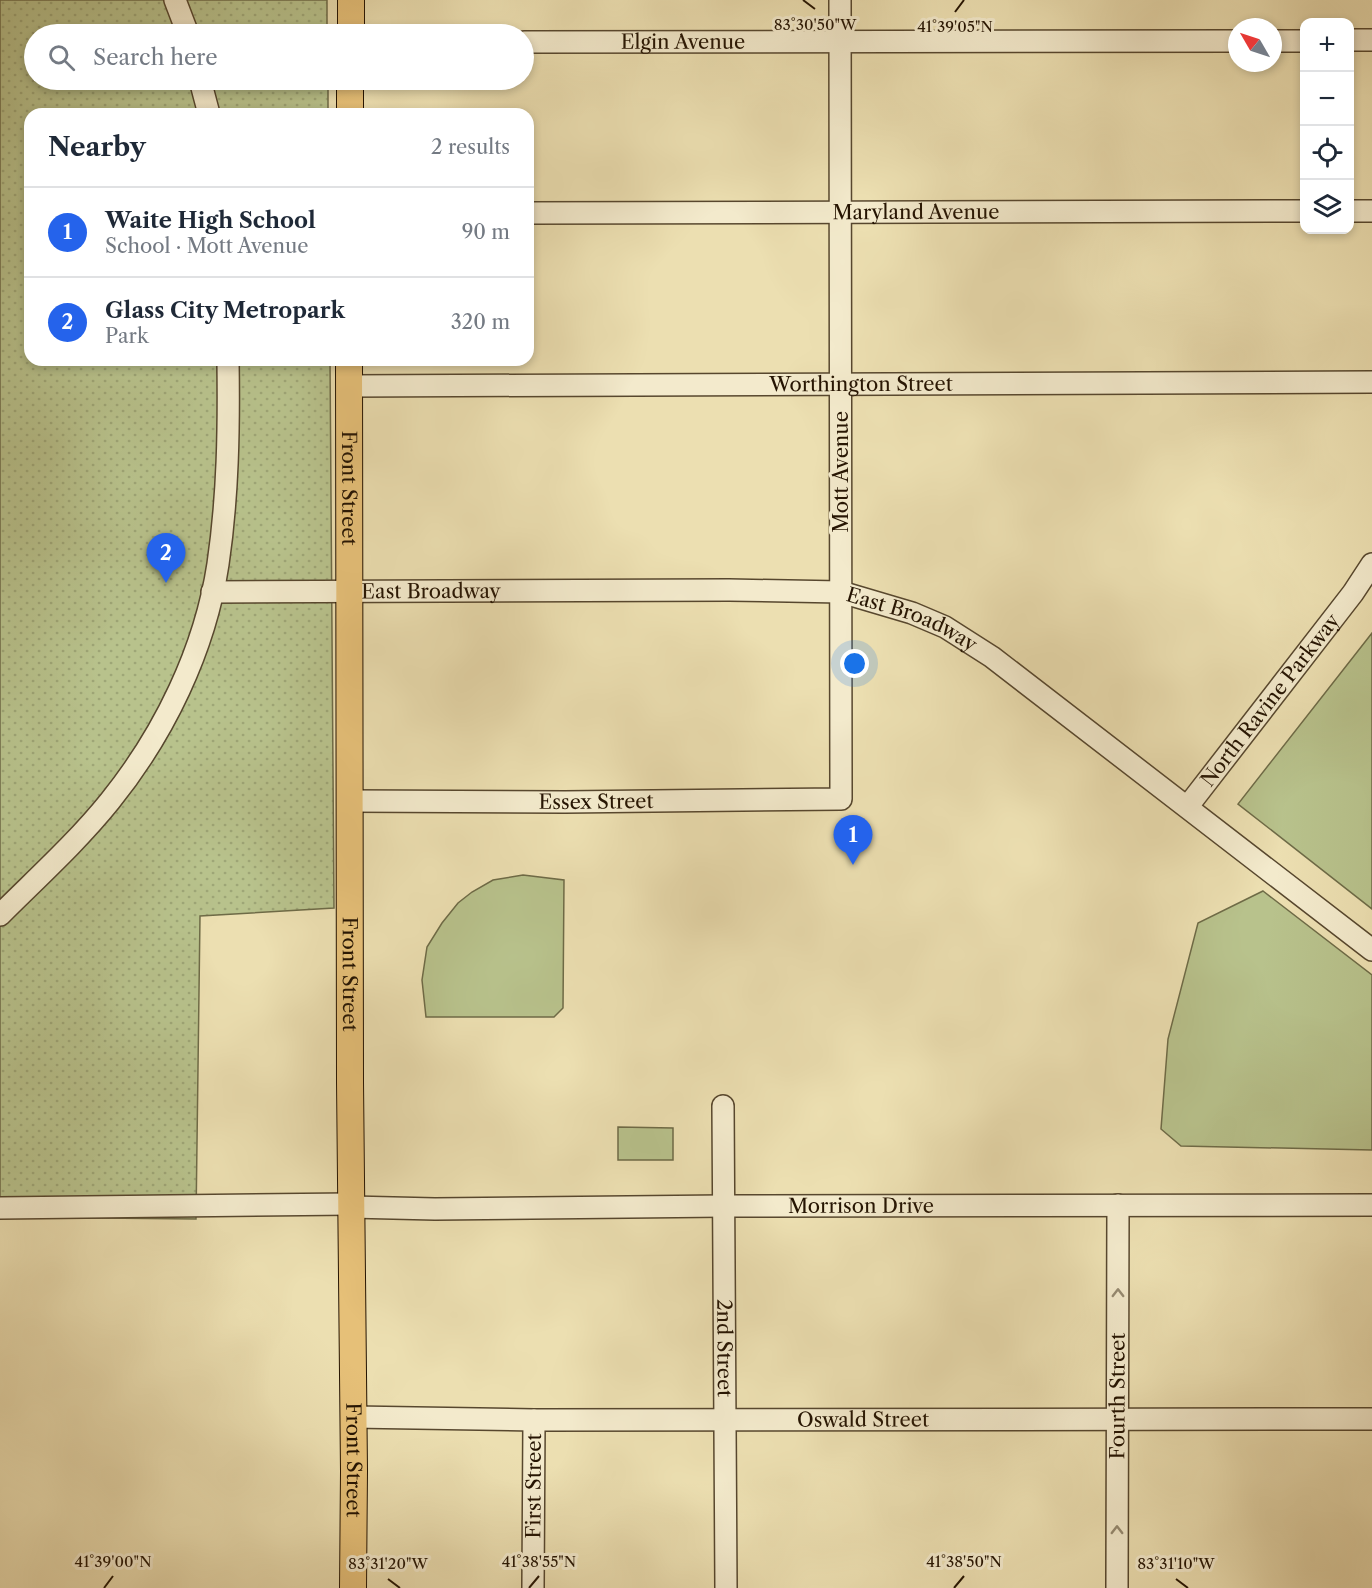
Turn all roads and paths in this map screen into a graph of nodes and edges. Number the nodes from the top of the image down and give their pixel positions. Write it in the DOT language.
graph roads {
  1 [pos="175,0"];
  2 [pos="351,0"];
  3 [pos="840,0"];
  4 [pos="184,24"];
  5 [pos="351,24"];
  6 [pos="1354,40"];
  7 [pos="1372,40"];
  8 [pos="840,41"];
  9 [pos="1228,41"];
  10 [pos="1282,41"];
  11 [pos="1300,41"];
  12 [pos="534,42"];
  13 [pos="203,90"];
  14 [pos="350,90"];
  15 [pos="208,108"];
  16 [pos="350,108"];
  17 [pos="1300,211"];
  18 [pos="1354,211"];
  19 [pos="1372,211"];
  20 [pos="840,212"];
  21 [pos="534,213"];
  22 [pos="228,366"];
  23 [pos="349,366"];
  24 [pos="1372,382"];
  25 [pos="841,384"];
  26 [pos="349,386"];
  27 [pos="1372,564"];
  28 [pos="348,591"];
  29 [pos="841,591"];
  30 [pos="212,592"];
  31 [pos="841,799"];
  32 [pos="350,801"];
  33 [pos="1188,806"];
  34 [pos="0,915"];
  35 [pos="1372,950"];
  36 [pos="723,1106"];
  37 [pos="1118,1205"];
  38 [pos="1372,1205"];
  39 [pos="351,1206"];
  40 [pos="724,1206"];
  41 [pos="0,1208"];
  42 [pos="353,1418"];
  43 [pos="1118,1418"];
  44 [pos="725,1419"];
  45 [pos="1372,1419"];
  46 [pos="534,1420"];
  47 [pos="353,1588"];
  48 [pos="533,1588"];
  49 [pos="726,1588"];
  50 [pos="1117,1588"];
  1 -- 4 [label="street"];
  2 -- 5 [label="main road"];
  3 -- 8 [label="street, Mott Avenue"];
  6 -- 7 [label="street"];
  8 -- 9 [label="street, Elgin Avenue"];
  8 -- 12 [label="street, Elgin Avenue"];
  8 -- 20 [label="street, Mott Avenue"];
  10 -- 11 [label="street"];
  13 -- 15 [label="street"];
  14 -- 16 [label="main road"];
  17 -- 20 [label="street, Maryland Avenue"];
  18 -- 19 [label="street"];
  20 -- 21 [label="street, Maryland Avenue"];
  20 -- 25 [label="street, Mott Avenue"];
  22 -- 30 [label="street"];
  23 -- 26 [label="main road, Front Street"];
  24 -- 25 [label="street, Worthington Street"];
  25 -- 26 [label="street, Worthington Street"];
  25 -- 29 [label="street, Mott Avenue"];
  26 -- 28 [label="main road, Front Street"];
  27 -- 33 [label="street, North Ravine Parkway"];
  28 -- 29 [label="street, East Broadway"];
  28 -- 30 [label="street, East Broadway"];
  28 -- 32 [label="main road, Front Street"];
  29 -- 31 [label="street, Mott Avenue"];
  29 -- 33 [label="street, East Broadway"];
  30 -- 34 [label="street"];
  31 -- 32 [label="street, Essex Street"];
  32 -- 39 [label="main road, Front Street"];
  33 -- 35 [label="street, East Broadway"];
  36 -- 40 [label="street, 2nd Street"];
  37 -- 38 [label="street, Morrison Drive"];
  37 -- 40 [label="street, Morrison Drive"];
  43 -- 37 [label="street, Fourth Street, one-way"];
  39 -- 40 [label="street, Morrison Drive"];
  39 -- 41 [label="street, Morrison Drive"];
  39 -- 42 [label="main road, Front Street"];
  40 -- 44 [label="street, 2nd Street"];
  42 -- 46 [label="street, Oswald Street"];
  42 -- 47 [label="main road, Front Street"];
  43 -- 44 [label="street, Oswald Street"];
  43 -- 45 [label="street, Oswald Street"];
  50 -- 43 [label="street, Fourth Street, one-way"];
  44 -- 46 [label="street, Oswald Street"];
  44 -- 49 [label="street, 2nd Street"];
  46 -- 48 [label="street, First Street"];
}
